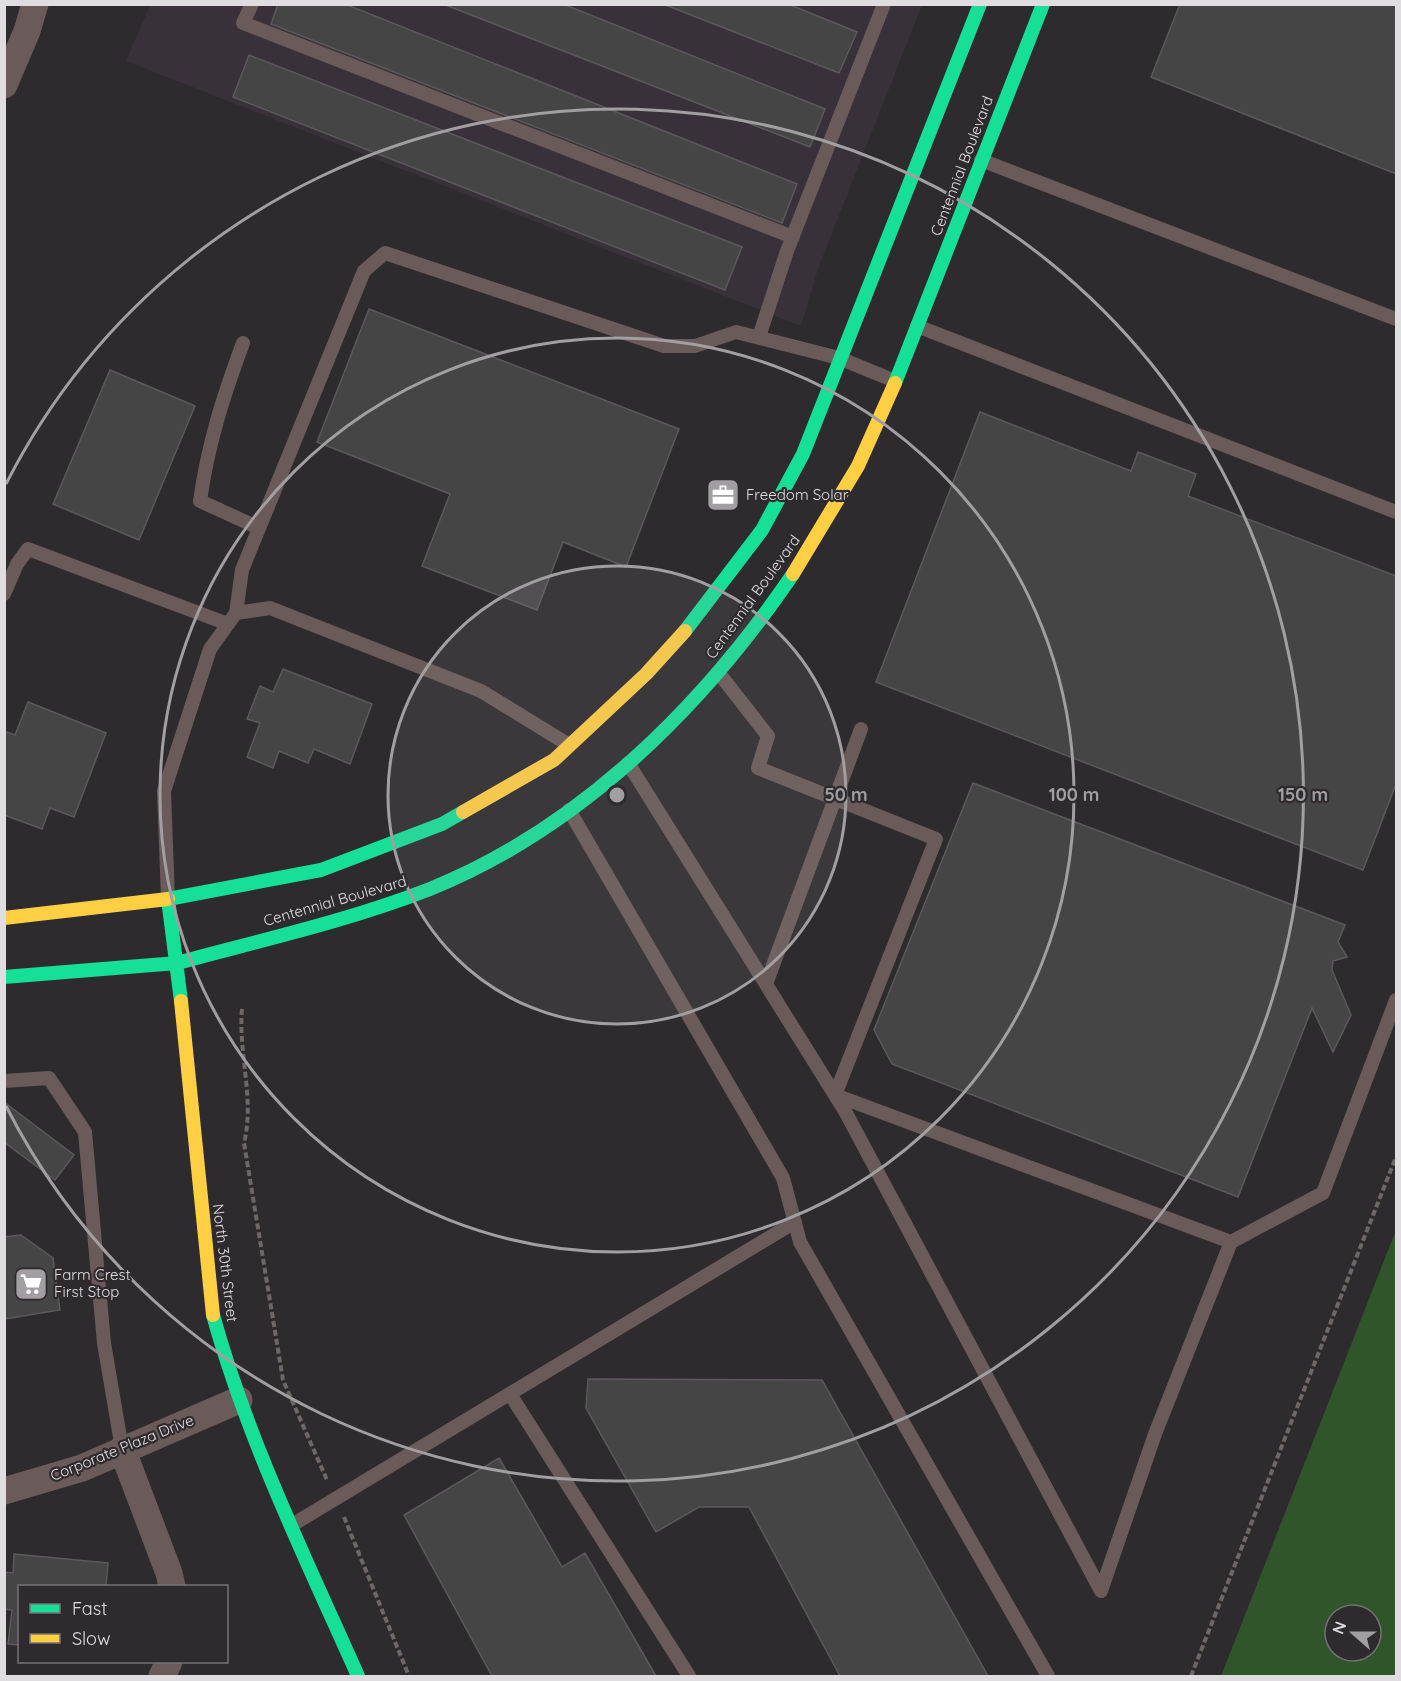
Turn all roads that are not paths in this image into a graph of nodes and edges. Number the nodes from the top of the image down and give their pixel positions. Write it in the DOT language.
graph roads {
  1 [pos="35,4"];
  2 [pos="252,4"];
  3 [pos="884,4"];
  4 [pos="980,4"];
  5 [pos="1043,4"];
  6 [pos="4,85"];
  7 [pos="981,160"];
  8 [pos="793,237"];
  9 [pos="1396,319"];
  10 [pos="916,326"];
  11 [pos="759,337"];
  12 [pos="243,343"];
  13 [pos="841,358"];
  14 [pos="895,381"];
  15 [pos="1396,512"];
  16 [pos="259,528"];
  17 [pos="4,594"];
  18 [pos="232,619"];
  19 [pos="718,672"];
  20 [pos="861,729"];
  21 [pos="569,745"];
  22 [pos="628,763"];
  23 [pos="835,800"];
  24 [pos="569,810"];
  25 [pos="168,899"];
  26 [pos="4,918"];
  27 [pos="177,963"];
  28 [pos="4,977"];
  29 [pos="766,984"];
  30 [pos="1396,1000"];
  31 [pos="4,1081"];
  32 [pos="835,1095"];
  33 [pos="795,1222"];
  34 [pos="1231,1242"];
  35 [pos="510,1394"];
  36 [pos="239,1400"];
  37 [pos="122,1449"];
  38 [pos="4,1491"];
  39 [pos="292,1525"];
  40 [pos="172,1585"];
  41 [pos="169,1663"];
  42 [pos="162,1677"];
  43 [pos="358,1677"];
  44 [pos="689,1677"];
  45 [pos="1048,1677"];
  1 -- 6 [label="street"];
  2 -- 8 [label="lane"];
  3 -- 8 [label="lane"];
  4 -- 13 [label="main road"];
  5 -- 7 [label="main road, Centennial Boulevard"];
  7 -- 9 [label="lane"];
  7 -- 10 [label="main road, Centennial Boulevard"];
  8 -- 11 [label="lane"];
  10 -- 14 [label="main road, Centennial Boulevard"];
  10 -- 15 [label="lane"];
  11 -- 13 [label="lane"];
  11 -- 16 [label="lane"];
  12 -- 16 [label="lane"];
  13 -- 14 [label="lane"];
  13 -- 21 [label="main road"];
  14 -- 19 [label="main road, Centennial Boulevard"];
  16 -- 18 [label="lane"];
  17 -- 18 [label="lane"];
  18 -- 21 [label="lane"];
  18 -- 25 [label="lane"];
  19 -- 22 [label="main road, Centennial Boulevard"];
  19 -- 23 [label="lane"];
  20 -- 23 [label="lane"];
  21 -- 25 [label="main road"];
  22 -- 24 [label="main road, Centennial Boulevard"];
  22 -- 29 [label="lane"];
  23 -- 29 [label="lane"];
  23 -- 32 [label="lane"];
  24 -- 27 [label="main road, Centennial Boulevard"];
  24 -- 33 [label="lane"];
  25 -- 26 [label="main road"];
  25 -- 27 [label="main road, North 30th Street"];
  27 -- 28 [label="main road, Centennial Boulevard"];
  27 -- 36 [label="main road, North 30th Street"];
  29 -- 32 [label="lane"];
  30 -- 34 [label="lane"];
  31 -- 37 [label="lane"];
  32 -- 34 [label="lane"];
  32 -- 34 [label="lane"];
  33 -- 35 [label="lane"];
  33 -- 45 [label="lane"];
  35 -- 39 [label="lane"];
  35 -- 44 [label="lane"];
  36 -- 37 [label="street, Corporate Plaza Drive"];
  36 -- 39 [label="main road, North 30th Street"];
  37 -- 38 [label="street, Corporate Plaza Drive"];
  37 -- 40 [label="street"];
  39 -- 43 [label="main road, North 30th Street"];
  41 -- 42 [label="street"];
}
